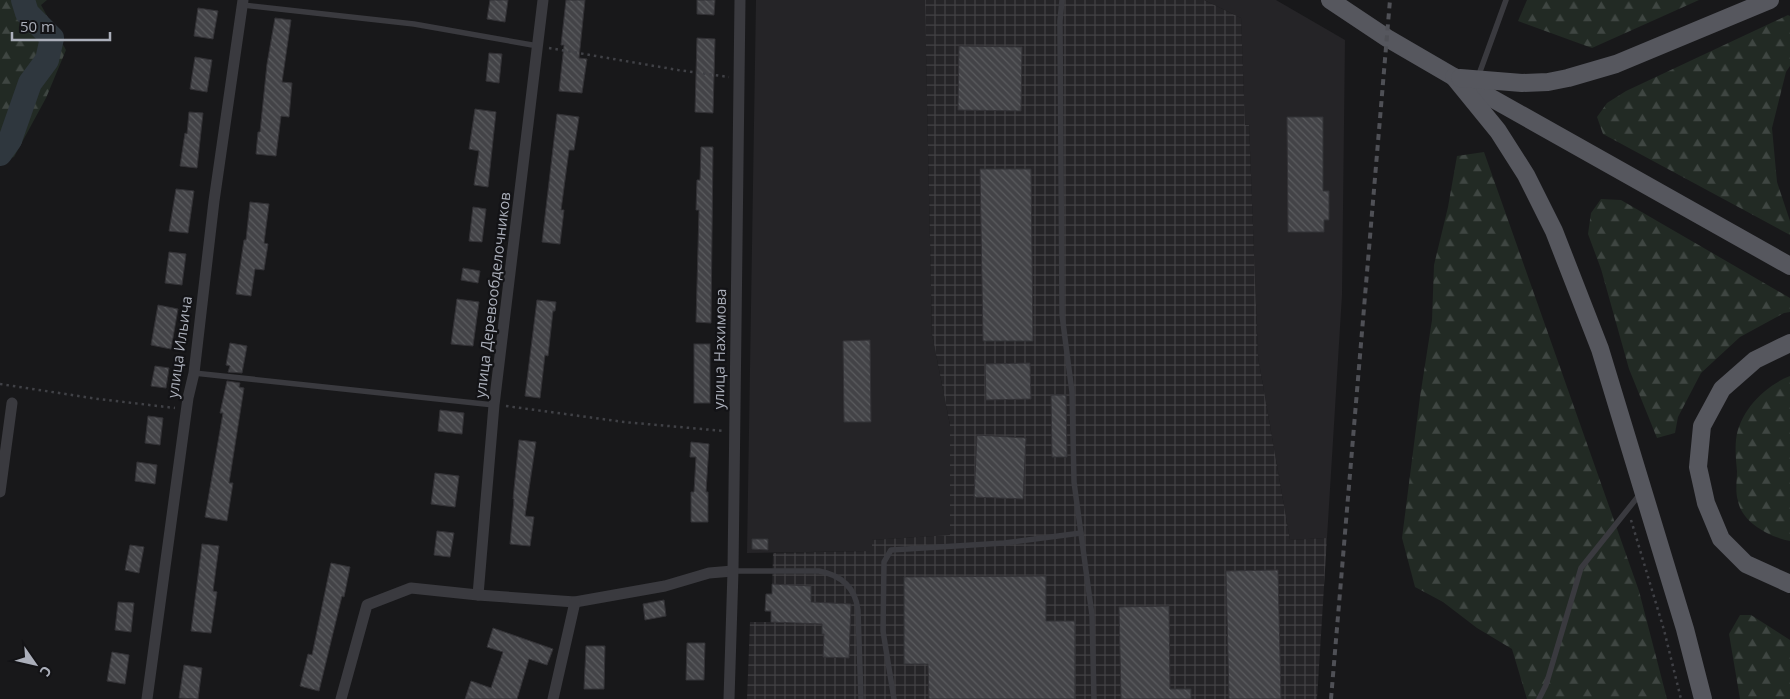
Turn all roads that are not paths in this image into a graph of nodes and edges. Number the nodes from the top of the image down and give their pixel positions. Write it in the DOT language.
graph roads {
  1 [pos="543,0"];
  2 [pos="740,0"];
  3 [pos="1062,0"];
  4 [pos="1506,0"];
  5 [pos="1770,0"];
  6 [pos="1336,2"];
  7 [pos="243,3"];
  8 [pos="538,46"];
  9 [pos="1454,78"];
  10 [pos="1478,79"];
  11 [pos="1790,266"];
  12 [pos="1790,343"];
  13 [pos="194,372"];
  14 [pos="12,403"];
  15 [pos="494,405"];
  16 [pos="1643,491"];
  17 [pos="0,492"];
  18 [pos="1081,532"];
  19 [pos="733,570"];
  20 [pos="1790,584"];
  21 [pos="478,595"];
  22 [pos="575,602"];
  23 [pos="147,699"];
  24 [pos="341,699"];
  25 [pos="552,699"];
  26 [pos="729,699"];
  27 [pos="861,699"];
  28 [pos="894,699"];
  29 [pos="1094,699"];
  30 [pos="1540,699"];
  31 [pos="1703,699"];
  1 -- 8 [label="street, улица Деревообделочников"];
  2 -- 19 [label="street, улица Нахимова"];
  3 -- 18 [label="lane"];
  4 -- 10 [label="lane"];
  5 -- 10 [label="main road"];
  6 -- 9 [label="main road"];
  7 -- 8 [label="lane"];
  7 -- 13 [label="street, улица Ильича"];
  8 -- 15 [label="street, улица Деревообделочников"];
  9 -- 10 [label="main road"];
  9 -- 11 [label="main road"];
  9 -- 16 [label="main road"];
  12 -- 20 [label="main road"];
  13 -- 15 [label="lane"];
  13 -- 23 [label="street, улица Ильича"];
  14 -- 17 [label="street"];
  15 -- 21 [label="street, улица Деревообделочников"];
  16 -- 30 [label="lane"];
  16 -- 31 [label="main road"];
  18 -- 28 [label="lane"];
  18 -- 29 [label="lane"];
  19 -- 22 [label="street"];
  19 -- 26 [label="street, улица Нахимова"];
  19 -- 27 [label="lane"];
  21 -- 22 [label="street"];
  21 -- 24 [label="street"];
  22 -- 25 [label="street"];
}
